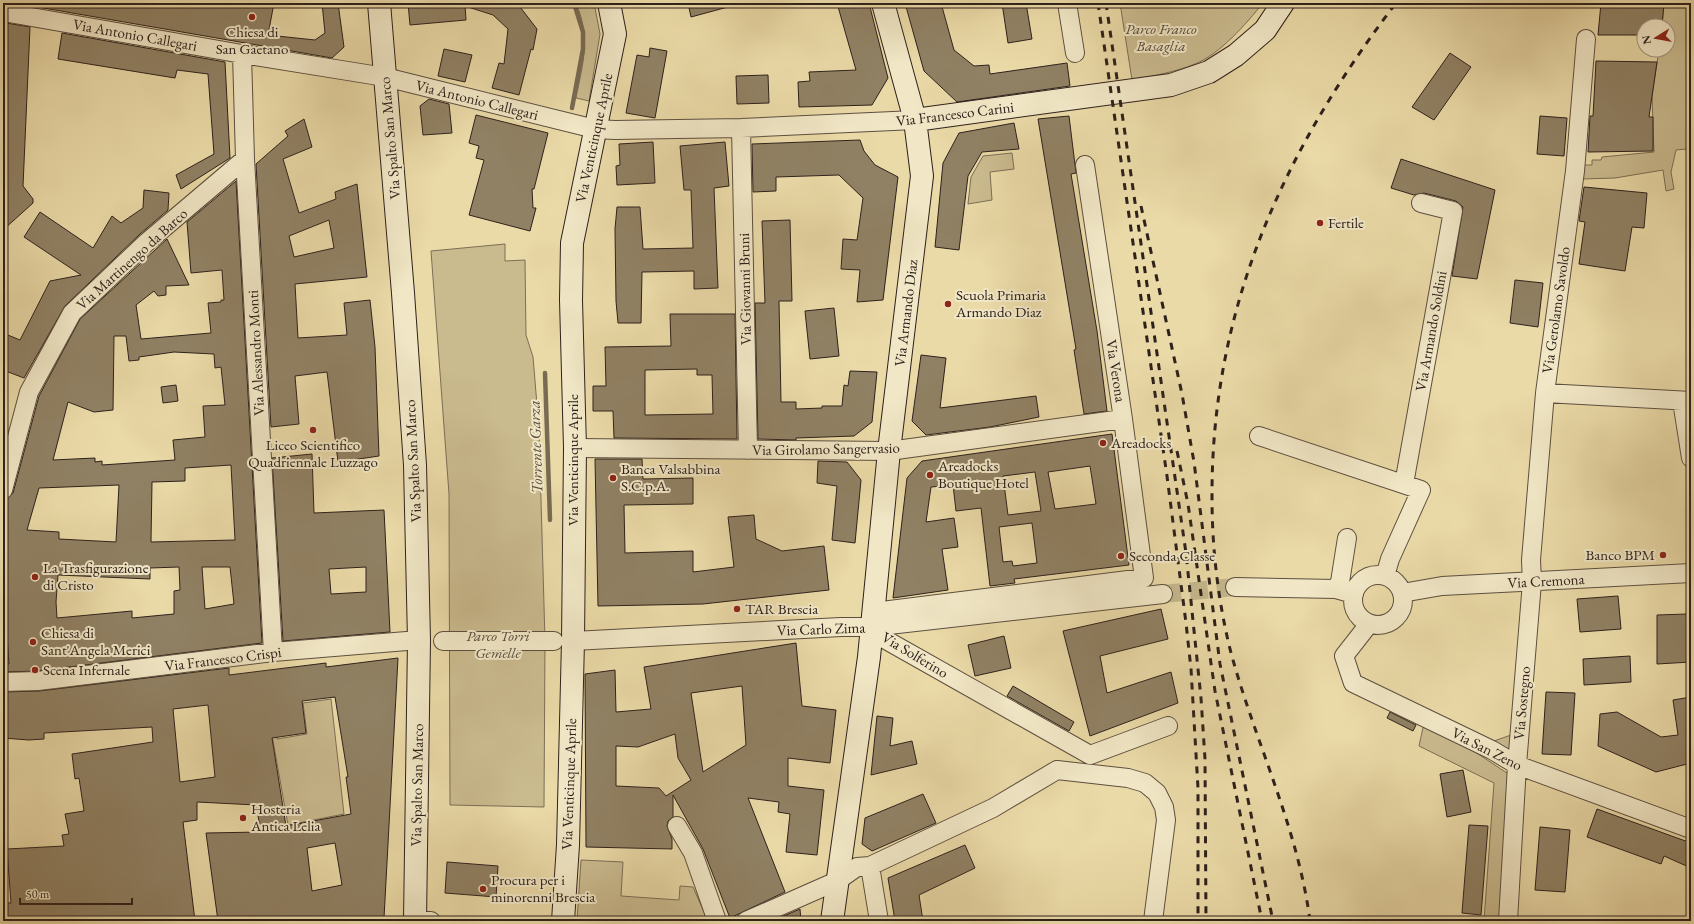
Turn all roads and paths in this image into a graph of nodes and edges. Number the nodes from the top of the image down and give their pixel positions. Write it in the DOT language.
graph roads {
  1 [pos="379,3"];
  2 [pos="609,3"];
  3 [pos="623,3"];
  4 [pos="883,3"];
  5 [pos="1067,3"];
  6 [pos="1283,3"];
  7 [pos="3,12"];
  8 [pos="615,34"];
  9 [pos="1586,39"];
  10 [pos="1076,53"];
  11 [pos="242,54"];
  12 [pos="385,77"];
  13 [pos="915,120"];
  14 [pos="595,128"];
  15 [pos="741,128"];
  16 [pos="245,158"];
  17 [pos="1085,165"];
  18 [pos="1421,202"];
  19 [pos="1545,392"];
  20 [pos="1687,401"];
  21 [pos="1123,419"];
  22 [pos="1259,436"];
  23 [pos="575,448"];
  24 [pos="748,450"];
  25 [pos="889,451"];
  26 [pos="1691,458"];
  27 [pos="1404,484"];
  28 [pos="3,490"];
  29 [pos="1347,538"];
  30 [pos="1691,573"];
  31 [pos="1386,576"];
  32 [pos="1144,578"];
  33 [pos="1532,582"];
  34 [pos="1236,587"];
  35 [pos="1336,589"];
  36 [pos="1402,593"];
  37 [pos="1163,594"];
  38 [pos="1354,594"];
  39 [pos="873,620"];
  40 [pos="1369,624"];
  41 [pos="418,640"];
  42 [pos="443,641"];
  43 [pos="564,641"];
  44 [pos="273,652"];
  45 [pos="3,682"];
  46 [pos="1168,726"];
  47 [pos="1517,765"];
  48 [pos="677,826"];
  49 [pos="1691,829"];
  50 [pos="870,866"];
  51 [pos="837,881"];
  52 [pos="874,897"];
  53 [pos="418,921"];
  54 [pos="563,921"];
  55 [pos="717,921"];
  56 [pos="746,921"];
  57 [pos="832,921"];
  58 [pos="879,921"];
  59 [pos="1153,921"];
  60 [pos="1508,921"];
  1 -- 12 [label="main road, Via Spalto San Marco"];
  2 -- 8 [label="main road, Via Venticinque Aprile"];
  3 -- 8 [label="main road"];
  4 -- 13 [label="main road, Via Armando Diaz"];
  5 -- 10 [label="street"];
  6 -- 13 [label="main road, Via Francesco Carini"];
  7 -- 11 [label="street, Via Antonio Callegari"];
  8 -- 14 [label="main road, Via Venticinque Aprile"];
  9 -- 19 [label="street, Via Gerolamo Savoldo"];
  11 -- 12 [label="street, Via Antonio Callegari"];
  11 -- 16 [label="street, Via Alessandro Monti"];
  12 -- 14 [label="street, Via Antonio Callegari"];
  12 -- 41 [label="main road, Via Spalto San Marco"];
  13 -- 15 [label="street, Via Francesco Carini"];
  13 -- 25 [label="main road, Via Armando Diaz"];
  14 -- 15 [label="street, Via Francesco Carini"];
  14 -- 23 [label="main road, Via Venticinque Aprile"];
  15 -- 24 [label="street, Via Giovanni Bruni"];
  16 -- 28 [label="street, Via Martinengo da Barco"];
  16 -- 44 [label="street, Via Alessandro Monti"];
  17 -- 21 [label="street, Via Verona"];
  18 -- 27 [label="street, Via Armando Soldini"];
  19 -- 20 [label="street"];
  19 -- 33 [label="street, Via Gerolamo Savoldo"];
  20 -- 26 [label="street"];
  21 -- 25 [label="street, Via Girolamo Sangervasio"];
  21 -- 32 [label="street, Via Verona"];
  22 -- 27 [label="street"];
  23 -- 24 [label="street, Via Girolamo Sangervasio"];
  23 -- 43 [label="main road, Via Venticinque Aprile"];
  24 -- 25 [label="street, Via Girolamo Sangervasio"];
  25 -- 39 [label="main road, Via Armando Diaz"];
  27 -- 31 [label="street"];
  29 -- 35 [label="street"];
  30 -- 33 [label="street, Via Cremona"];
  31 -- 36 [label="street"];
  31 -- 38 [label="street"];
  32 -- 39 [label="street, Via Carlo Zima"];
  33 -- 36 [label="street, Via Cremona"];
  33 -- 47 [label="street, Via Sostegno"];
  34 -- 35 [label="street"];
  35 -- 38 [label="street"];
  36 -- 40 [label="street"];
  37 -- 39 [label="street, Via Carlo Zima"];
  38 -- 40 [label="street"];
  39 -- 43 [label="street, Via Carlo Zima"];
  39 -- 46 [label="street, Via Solferino"];
  39 -- 51 [label="main road, Via Solferino"];
  40 -- 47 [label="street, Via San Zeno"];
  41 -- 44 [label="street, Via Francesco Crispi"];
  41 -- 53 [label="main road, Via Spalto San Marco"];
  42 -- 43 [label="street, Via Carlo Zima"];
  43 -- 54 [label="main road, Via Venticinque Aprile"];
  44 -- 45 [label="street, Via Francesco Crispi"];
  47 -- 49 [label="street, Via San Zeno"];
  47 -- 60 [label="street, Via Sostegno"];
  48 -- 55 [label="street"];
  50 -- 51 [label="street"];
  50 -- 52 [label="street"];
  50 -- 59 [label="street"];
  51 -- 52 [label="street"];
  51 -- 56 [label="street"];
  51 -- 57 [label="main road, Via Solferino"];
  52 -- 58 [label="street"];
}
